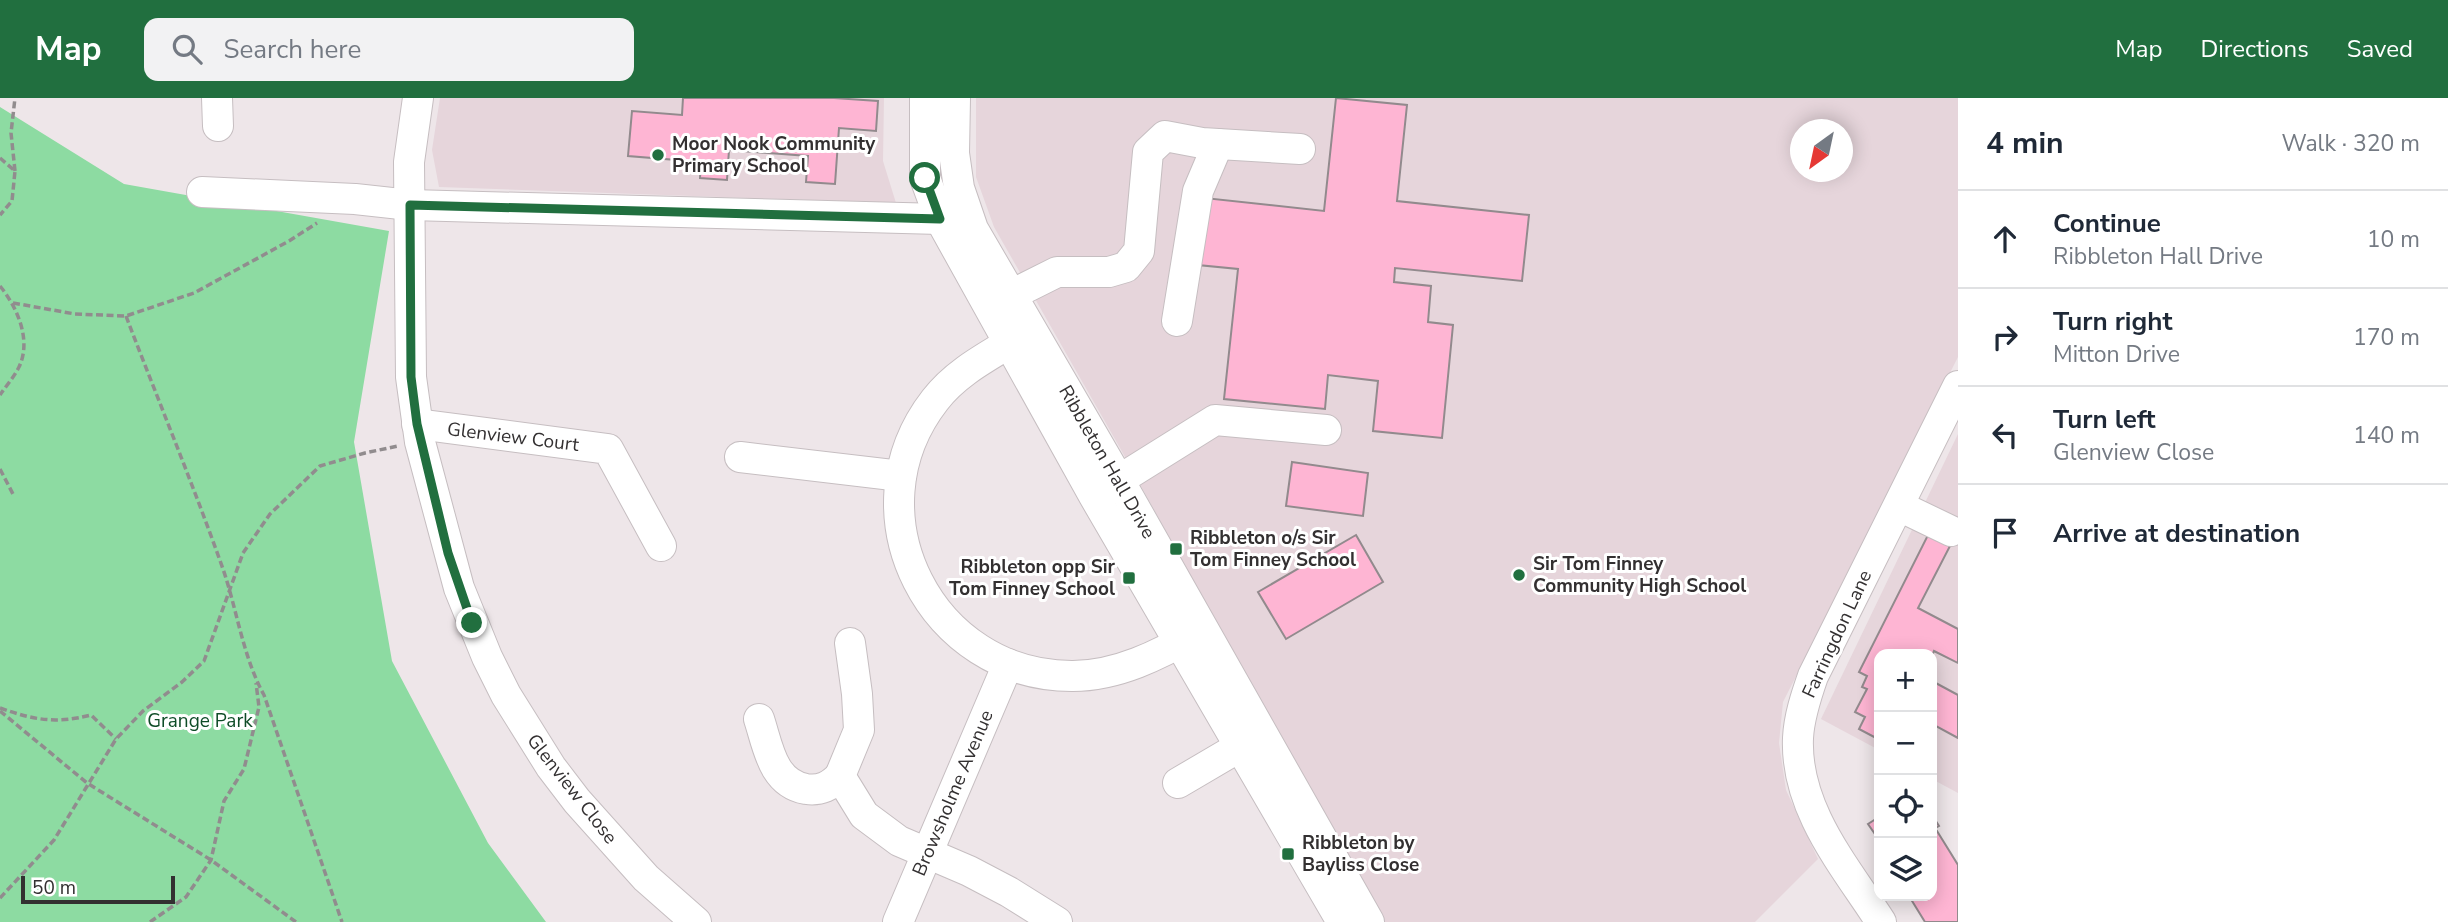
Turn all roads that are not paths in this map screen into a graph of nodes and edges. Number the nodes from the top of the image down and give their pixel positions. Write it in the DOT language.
graph roads {
  1 [pos="418,98"];
  2 [pos="925,98"];
  3 [pos="955,98"];
  4 [pos="1218,144"];
  5 [pos="1300,149"];
  6 [pos="202,192"];
  7 [pos="410,205"];
  8 [pos="953,214"];
  9 [pos="1011,295"];
  10 [pos="1177,321"];
  11 [pos="1019,337"];
  12 [pos="1958,386"];
  13 [pos="1326,430"];
  14 [pos="419,433"];
  15 [pos="740,457"];
  16 [pos="901,476"];
  17 [pos="1119,480"];
  18 [pos="1094,496"];
  19 [pos="1899,506"];
  20 [pos="1951,531"];
  21 [pos="661,545"];
  22 [pos="1192,636"];
  23 [pos="850,643"];
  24 [pos="1008,664"];
  25 [pos="759,719"];
  26 [pos="1241,746"];
  27 [pos="841,776"];
  28 [pos="1178,783"];
  29 [pos="928,854"];
  30 [pos="696,922"];
  31 [pos="898,922"];
  32 [pos="1057,922"];
  33 [pos="1342,922"];
  34 [pos="1369,922"];
  35 [pos="1881,922"];
  1 -- 7 [label="street, Glenview Close"];
  2 -- 8 [label="street, Ribbleton Hall Drive"];
  3 -- 8 [label="street, Ribbleton Hall Drive"];
  4 -- 5 [label="street"];
  4 -- 9 [label="street"];
  4 -- 10 [label="street"];
  6 -- 7 [label="street"];
  7 -- 8 [label="street"];
  7 -- 14 [label="street, Glenview Close"];
  8 -- 9 [label="street, Ribbleton Hall Drive"];
  8 -- 11 [label="street, Ribbleton Hall Drive"];
  9 -- 11 [label="street, Ribbleton Hall Drive"];
  11 -- 16 [label="street"];
  11 -- 17 [label="street, Ribbleton Hall Drive"];
  11 -- 18 [label="street, Ribbleton Hall Drive"];
  12 -- 19 [label="street, Farringdon Lane"];
  13 -- 17 [label="street"];
  14 -- 21 [label="street, Glenview Court"];
  14 -- 30 [label="street, Glenview Close"];
  15 -- 16 [label="street"];
  16 -- 24 [label="street"];
  17 -- 18 [label="street"];
  17 -- 22 [label="street, Ribbleton Hall Drive"];
  18 -- 22 [label="street, Ribbleton Hall Drive"];
  19 -- 20 [label="street"];
  19 -- 35 [label="street, Farringdon Lane"];
  22 -- 24 [label="street"];
  22 -- 26 [label="street, Ribbleton Hall Drive"];
  22 -- 34 [label="street, Ribbleton Hall Drive"];
  23 -- 27 [label="street"];
  24 -- 29 [label="street, Browsholme Avenue"];
  25 -- 27 [label="street"];
  26 -- 28 [label="street"];
  26 -- 33 [label="street, Ribbleton Hall Drive"];
  27 -- 29 [label="street"];
  29 -- 31 [label="street, Browsholme Avenue"];
  29 -- 32 [label="street"];
}
